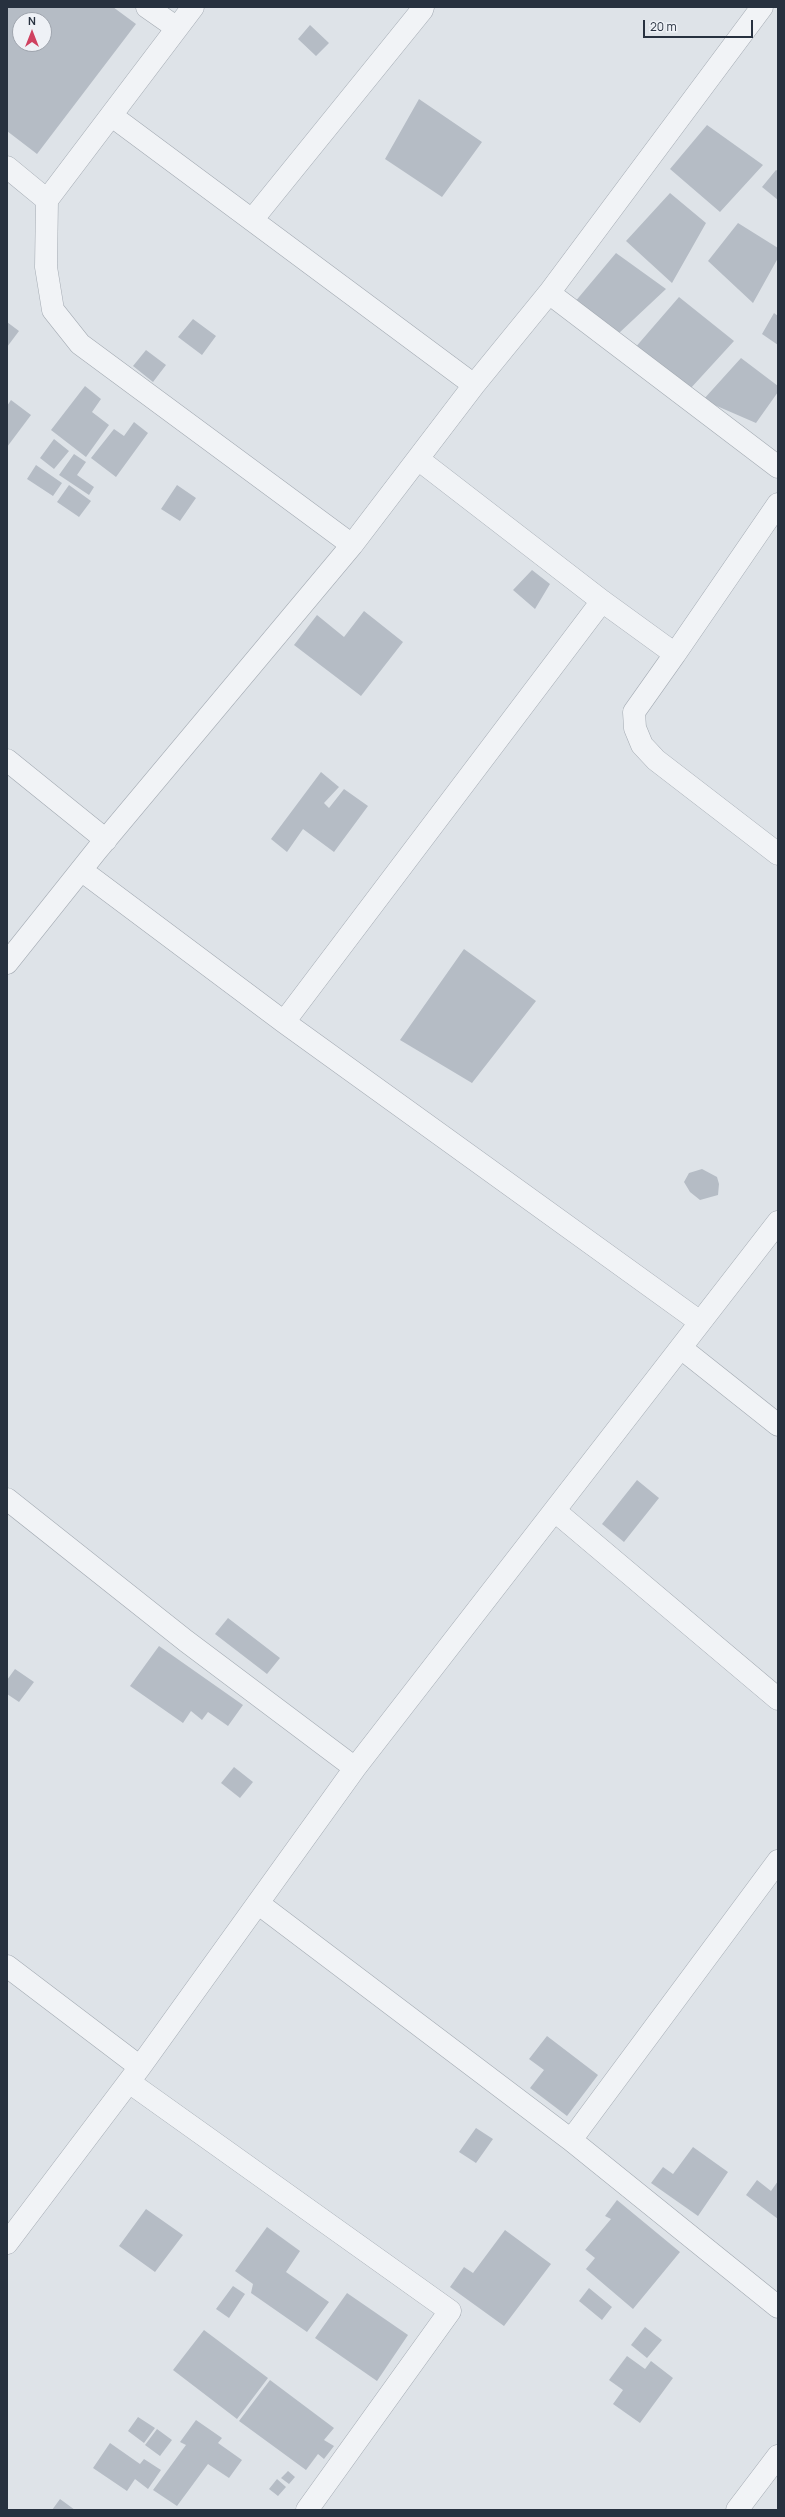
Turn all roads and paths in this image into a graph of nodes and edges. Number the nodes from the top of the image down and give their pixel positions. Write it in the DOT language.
graph roads {
  1 [pos="147,7"];
  2 [pos="193,7"];
  3 [pos="423,7"];
  4 [pos="762,7"];
  5 [pos="177,28"];
  6 [pos="112,116"];
  7 [pos="7,167"];
  8 [pos="47,200"];
  9 [pos="252,220"];
  10 [pos="548,293"];
  11 [pos="474,385"];
  12 [pos="418,459"];
  13 [pos="778,467"];
  14 [pos="778,504"];
  15 [pos="352,545"];
  16 [pos="602,601"];
  17 [pos="675,654"];
  18 [pos="7,760"];
  19 [pos="106,840"];
  20 [pos="778,854"];
  21 [pos="81,870"];
  22 [pos="7,963"];
  23 [pos="284,1022"];
  24 [pos="778,1222"];
  25 [pos="700,1322"];
  26 [pos="681,1348"];
  27 [pos="778,1425"];
  28 [pos="7,1499"];
  29 [pos="555,1511"];
  30 [pos="778,1699"];
  31 [pos="355,1768"];
  32 [pos="778,1861"];
  33 [pos="259,1904"];
  34 [pos="7,1966"];
  35 [pos="134,2075"];
  36 [pos="571,2140"];
  37 [pos="7,2243"];
  38 [pos="778,2307"];
  39 [pos="778,2456"];
  40 [pos="307,2510"];
  41 [pos="738,2510"];
  1 -- 5 [label="street"];
  2 -- 5 [label="street"];
  3 -- 9 [label="street"];
  4 -- 10 [label="street"];
  5 -- 6 [label="street"];
  6 -- 8 [label="street"];
  6 -- 9 [label="street"];
  7 -- 8 [label="street"];
  8 -- 15 [label="street"];
  9 -- 11 [label="street"];
  10 -- 11 [label="street"];
  10 -- 13 [label="street"];
  11 -- 12 [label="street"];
  12 -- 15 [label="street"];
  12 -- 16 [label="street"];
  14 -- 17 [label="street"];
  15 -- 19 [label="street"];
  16 -- 17 [label="street"];
  16 -- 23 [label="street"];
  17 -- 20 [label="street"];
  18 -- 19 [label="street"];
  19 -- 21 [label="street"];
  21 -- 22 [label="street"];
  21 -- 23 [label="street"];
  23 -- 25 [label="street"];
  24 -- 25 [label="street"];
  25 -- 26 [label="street"];
  26 -- 27 [label="street"];
  26 -- 29 [label="street"];
  28 -- 31 [label="street"];
  29 -- 30 [label="street"];
  29 -- 31 [label="street"];
  31 -- 33 [label="street"];
  32 -- 36 [label="street"];
  33 -- 35 [label="street"];
  33 -- 36 [label="street"];
  34 -- 35 [label="street"];
  35 -- 37 [label="street"];
  35 -- 40 [label="street"];
  36 -- 38 [label="street"];
  39 -- 41 [label="street"];
}
